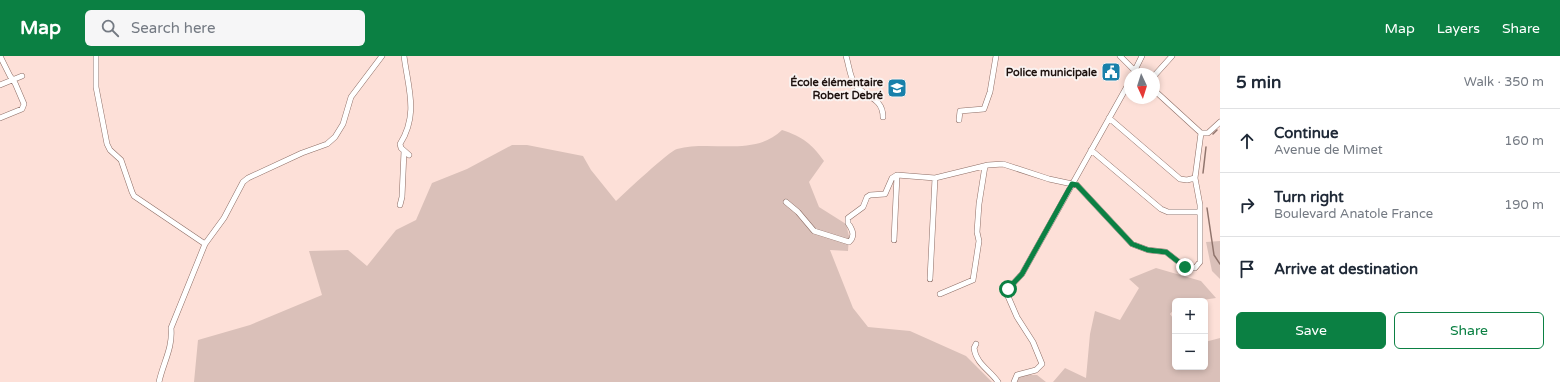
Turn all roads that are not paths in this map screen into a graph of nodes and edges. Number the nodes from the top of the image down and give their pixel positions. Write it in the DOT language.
graph roads {
  1 [pos="0,56"];
  2 [pos="96,56"];
  3 [pos="382,56"];
  4 [pos="404,56"];
  5 [pos="846,56"];
  6 [pos="996,56"];
  7 [pos="1120,56"];
  8 [pos="1142,56"];
  9 [pos="1172,56"];
  10 [pos="1131,68"];
  11 [pos="1137,68"];
  12 [pos="1160,69"];
  13 [pos="22,76"];
  14 [pos="12,79"];
  15 [pos="0,85"];
  16 [pos="1124,92"];
  17 [pos="1160,95"];
  18 [pos="883,117"];
  19 [pos="0,118"];
  20 [pos="1109,118"];
  21 [pos="960,120"];
  22 [pos="1220,122"];
  23 [pos="1201,133"];
  24 [pos="1091,150"];
  25 [pos="404,151"];
  26 [pos="409,155"];
  27 [pos="985,166"];
  28 [pos="897,175"];
  29 [pos="935,178"];
  30 [pos="1195,178"];
  31 [pos="1072,184"];
  32 [pos="786,202"];
  33 [pos="400,205"];
  34 [pos="1200,212"];
  35 [pos="894,240"];
  36 [pos="205,244"];
  37 [pos="930,279"];
  38 [pos="940,294"];
  39 [pos="976,344"];
  40 [pos="159,382"];
  41 [pos="998,382"];
  42 [pos="1014,382"];
  1 -- 14 [label="street"];
  2 -- 36 [label="street"];
  3 -- 36 [label="street"];
  4 -- 25 [label="street"];
  5 -- 18 [label="street"];
  6 -- 21 [label="street"];
  7 -- 10 [label="street"];
  8 -- 11 [label="street"];
  9 -- 12 [label="street"];
  13 -- 14 [label="street"];
  14 -- 15 [label="street"];
  14 -- 19 [label="street"];
  16 -- 20 [label="street"];
  17 -- 23 [label="street"];
  20 -- 24 [label="street"];
  20 -- 30 [label="street"];
  22 -- 23 [label="street"];
  23 -- 30 [label="street"];
  24 -- 31 [label="street"];
  24 -- 34 [label="street"];
  25 -- 26 [label="street"];
  25 -- 33 [label="street"];
  27 -- 29 [label="street"];
  27 -- 31 [label="street"];
  27 -- 38 [label="street"];
  28 -- 29 [label="street"];
  28 -- 32 [label="street"];
  28 -- 35 [label="street"];
  29 -- 37 [label="street"];
  30 -- 34 [label="street"];
  31 -- 34 [label="street"];
  31 -- 42 [label="street"];
  36 -- 40 [label="street"];
  39 -- 41 [label="street"];
}
